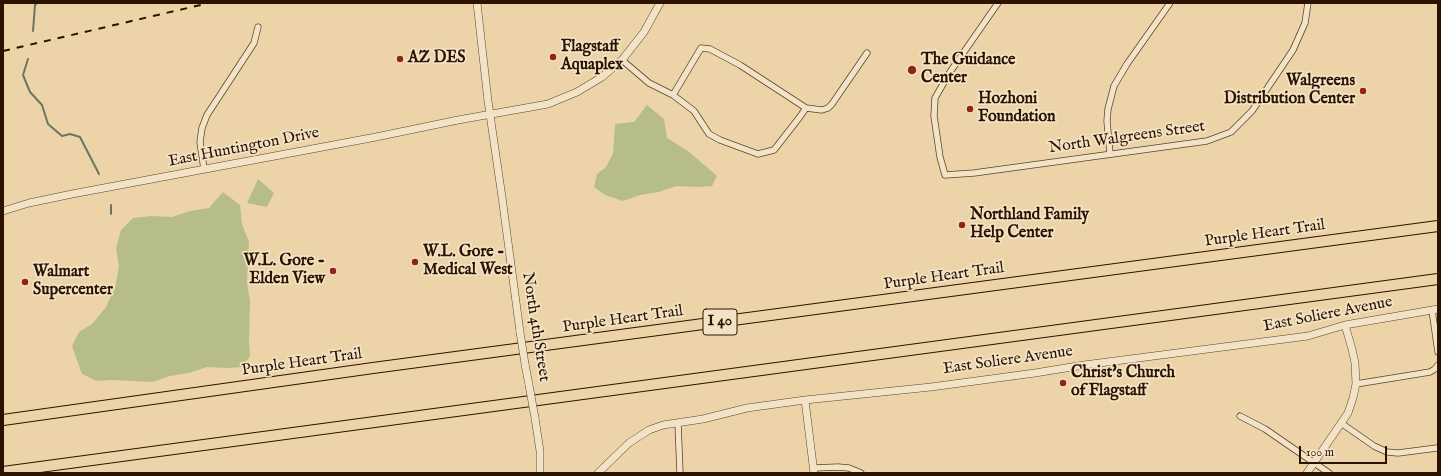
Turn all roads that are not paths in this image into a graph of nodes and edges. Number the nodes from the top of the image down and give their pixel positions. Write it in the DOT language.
graph roads {
  1 [pos="477,3"];
  2 [pos="660,3"];
  3 [pos="998,3"];
  4 [pos="1170,3"];
  5 [pos="1308,3"];
  6 [pos="258,27"];
  7 [pos="867,53"];
  8 [pos="622,60"];
  9 [pos="673,95"];
  10 [pos="806,108"];
  11 [pos="490,114"];
  12 [pos="1110,154"];
  13 [pos="204,169"];
  14 [pos="3,211"];
  15 [pos="1438,226"];
  16 [pos="1438,279"];
  17 [pos="1435,309"];
  18 [pos="1345,325"];
  19 [pos="1438,352"];
  20 [pos="1438,366"];
  21 [pos="1356,384"];
  22 [pos="805,400"];
  23 [pos="1240,416"];
  24 [pos="3,420"];
  25 [pos="678,423"];
  26 [pos="1341,423"];
  27 [pos="1437,448"];
  28 [pos="1314,463"];
  29 [pos="814,471"];
  30 [pos="3,472"];
  31 [pos="540,473"];
  32 [pos="598,473"];
  33 [pos="680,473"];
  34 [pos="861,473"];
  35 [pos="1307,473"];
  36 [pos="1329,473"];
  1 -- 11 [label="street, North 4th Street"];
  2 -- 8 [label="street, East Huntington Drive"];
  3 -- 12 [label="street, North Walgreens Street"];
  4 -- 12 [label="street"];
  5 -- 12 [label="street, North Walgreens Street"];
  6 -- 13 [label="street"];
  7 -- 10 [label="street"];
  8 -- 9 [label="street"];
  8 -- 11 [label="street, East Huntington Drive"];
  9 -- 10 [label="street"];
  9 -- 10 [label="street"];
  11 -- 13 [label="street, East Huntington Drive"];
  11 -- 31 [label="street, North 4th Street, bridge"];
  13 -- 14 [label="street, East Huntington Drive"];
  15 -- 24 [label="highway, Purple Heart Trail / I 40"];
  16 -- 30 [label="highway"];
  17 -- 18 [label="street, East Soliere Avenue"];
  17 -- 19 [label="street"];
  18 -- 21 [label="street"];
  18 -- 22 [label="street, East Soliere Avenue"];
  20 -- 21 [label="street"];
  21 -- 26 [label="street"];
  22 -- 25 [label="street, East Soliere Avenue"];
  22 -- 29 [label="street"];
  23 -- 28 [label="street"];
  25 -- 32 [label="street, East Soliere Avenue"];
  25 -- 33 [label="street"];
  26 -- 27 [label="street"];
  26 -- 28 [label="street"];
  28 -- 35 [label="street"];
  28 -- 36 [label="street"];
  29 -- 34 [label="street"];
}
